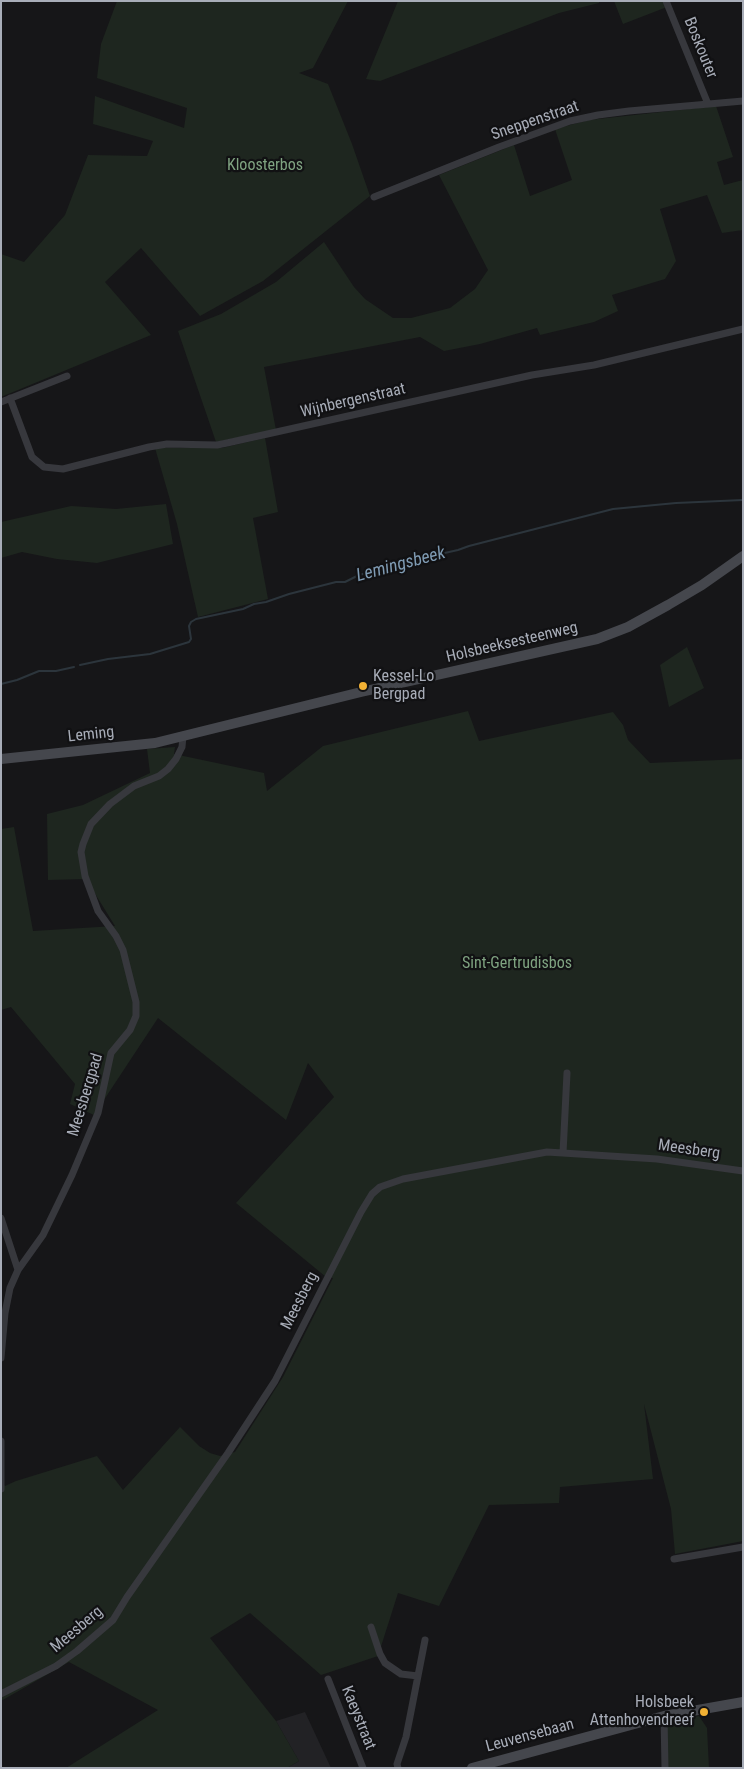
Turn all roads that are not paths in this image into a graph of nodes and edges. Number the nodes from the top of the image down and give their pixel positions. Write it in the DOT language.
graph roads {
  1 [pos="666,1"];
  2 [pos="743,100"];
  3 [pos="708,104"];
  4 [pos="374,198"];
  5 [pos="743,330"];
  6 [pos="68,376"];
  7 [pos="10,398"];
  8 [pos="1,402"];
  9 [pos="743,556"];
  10 [pos="183,736"];
  11 [pos="1,759"];
  12 [pos="567,1073"];
  13 [pos="562,1153"];
  14 [pos="743,1171"];
  15 [pos="1,1218"];
  16 [pos="18,1270"];
  17 [pos="1,1358"];
  18 [pos="1,1441"];
  19 [pos="1,1489"];
  20 [pos="743,1547"];
  21 [pos="674,1559"];
  22 [pos="371,1627"];
  23 [pos="425,1640"];
  24 [pos="418,1676"];
  25 [pos="328,1679"];
  26 [pos="1,1694"];
  27 [pos="743,1702"];
  28 [pos="664,1716"];
  29 [pos="489,1765"];
  30 [pos="363,1768"];
  31 [pos="398,1768"];
  32 [pos="472,1768"];
  33 [pos="665,1768"];
  1 -- 3 [label="street, Boskouter"];
  2 -- 3 [label="street, Sneppenstraat"];
  3 -- 4 [label="street, Sneppenstraat"];
  5 -- 7 [label="street, Wijnbergenstraat"];
  6 -- 7 [label="street"];
  7 -- 8 [label="street"];
  9 -- 10 [label="street, Holsbeeksesteenweg"];
  10 -- 11 [label="street, Leming"];
  10 -- 16 [label="street, Meesbergpad"];
  12 -- 13 [label="street"];
  13 -- 14 [label="street, Meesberg"];
  13 -- 26 [label="street, Meesberg"];
  15 -- 16 [label="street"];
  16 -- 17 [label="street, Meesbergpad"];
  18 -- 19 [label="street"];
  20 -- 21 [label="street"];
  22 -- 24 [label="street"];
  23 -- 24 [label="street"];
  24 -- 31 [label="street"];
  25 -- 30 [label="street, Kaeystraat"];
  27 -- 28 [label="street, Leuvensebaan"];
  28 -- 29 [label="street, Leuvensebaan"];
  28 -- 33 [label="street"];
  29 -- 32 [label="street, Leuvensebaan"];
}
